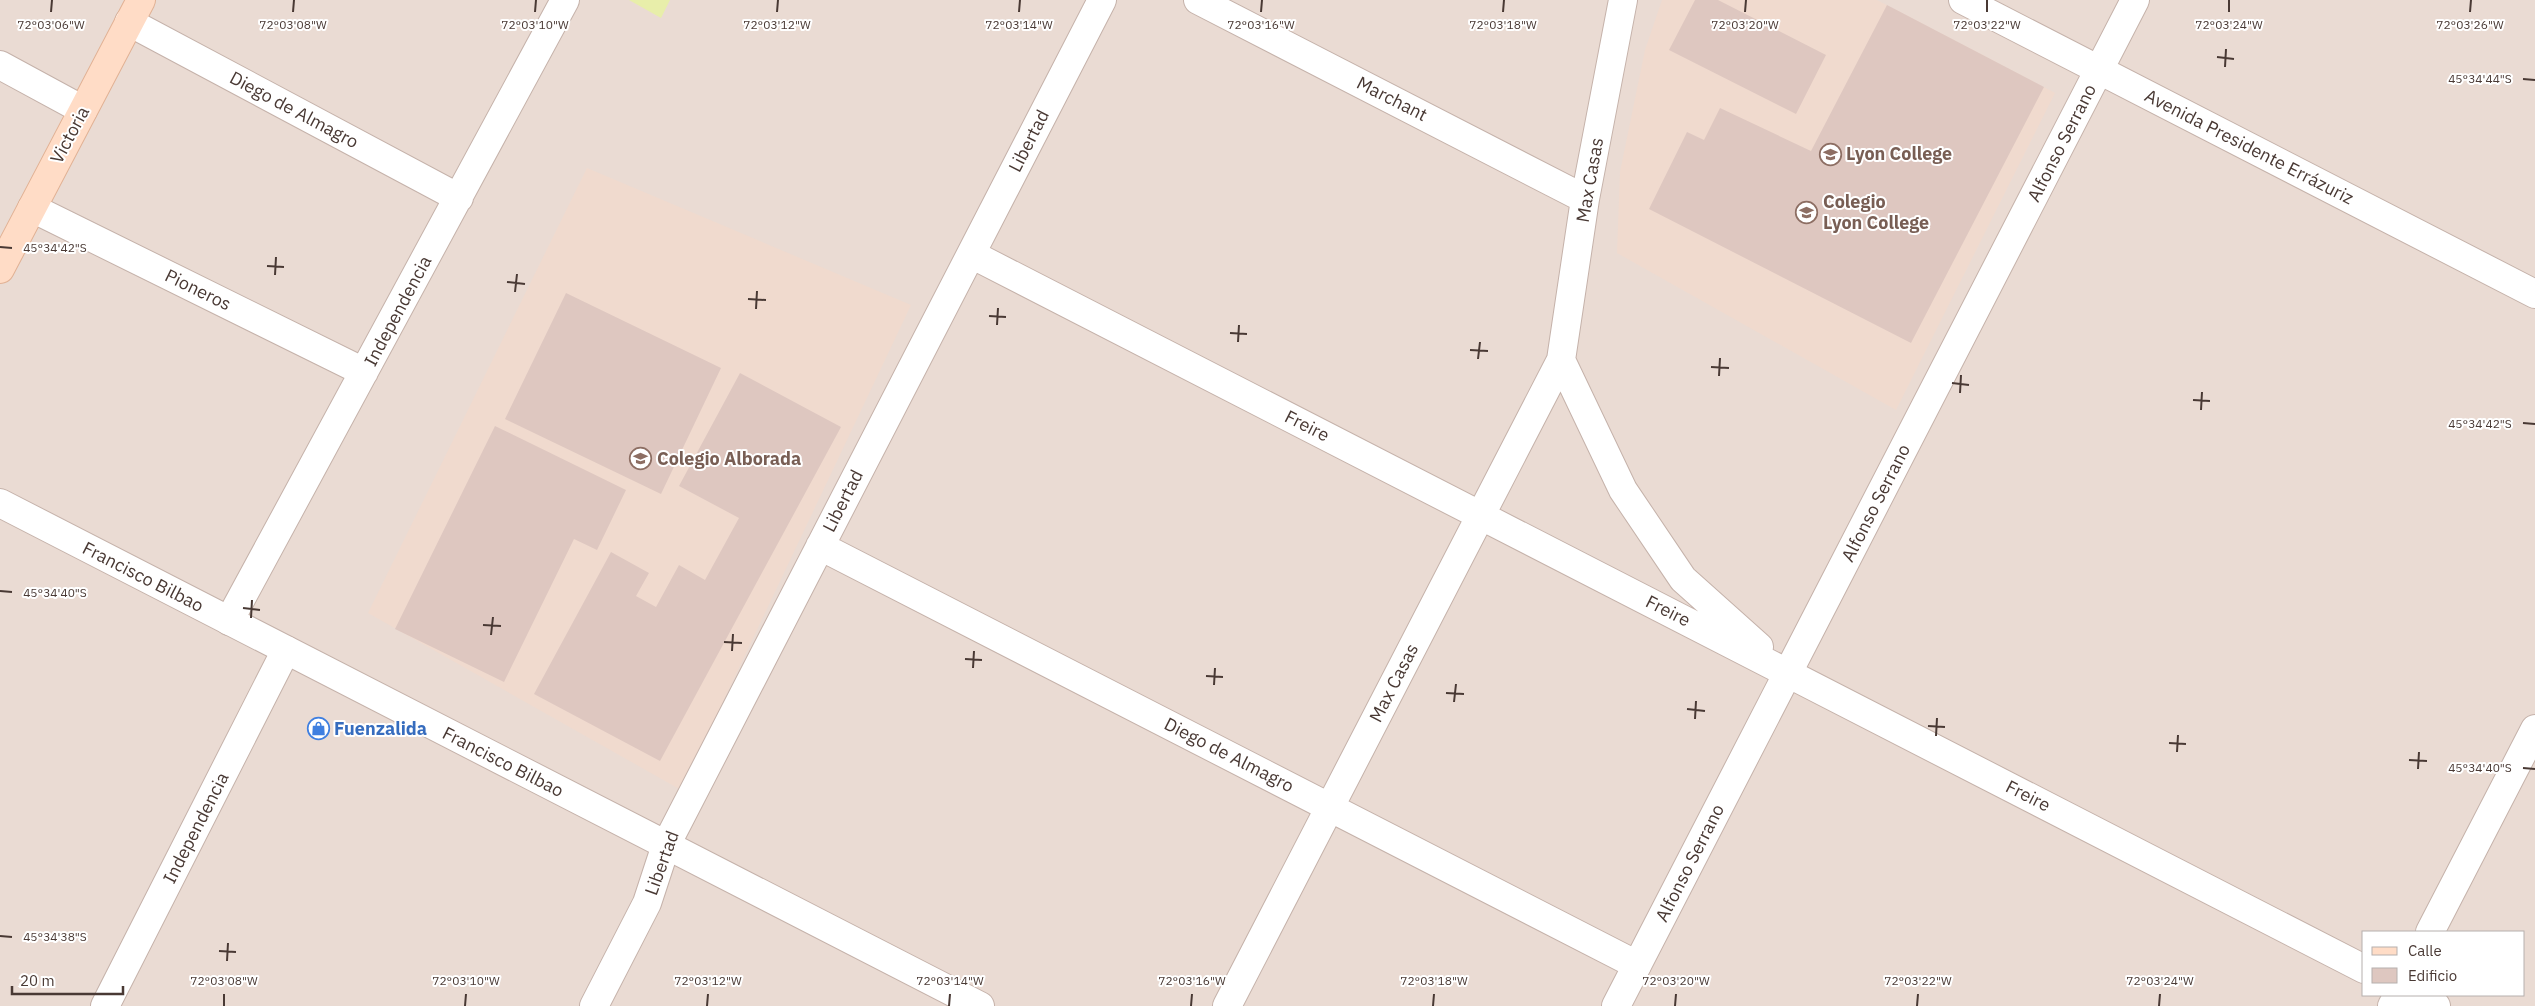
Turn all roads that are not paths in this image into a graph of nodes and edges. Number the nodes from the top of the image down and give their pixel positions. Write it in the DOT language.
graph roads {
  1 [pos="565,0"];
  2 [pos="1102,0"];
  3 [pos="1198,0"];
  4 [pos="1623,0"];
  5 [pos="1963,0"];
  6 [pos="2136,0"];
  7 [pos="135,11"];
  8 [pos="0,65"];
  9 [pos="2099,70"];
  10 [pos="83,110"];
  11 [pos="458,198"];
  12 [pos="1586,199"];
  13 [pos="32,208"];
  14 [pos="971,254"];
  15 [pos="0,269"];
  16 [pos="2535,294"];
  17 [pos="1561,360"];
  18 [pos="364,372"];
  19 [pos="0,503"];
  20 [pos="1481,515"];
  21 [pos="820,546"];
  22 [pos="230,621"];
  23 [pos="286,650"];
  24 [pos="1788,673"];
  25 [pos="2535,729"];
  26 [pos="1330,807"];
  27 [pos="666,845"];
  28 [pos="2431,931"];
  29 [pos="1637,965"];
  30 [pos="2362,968"];
  31 [pos="2416,996"];
  32 [pos="105,1006"];
  33 [pos="594,1006"];
  34 [pos="980,1006"];
  35 [pos="1227,1006"];
  36 [pos="1616,1006"];
  37 [pos="2436,1006"];
  1 -- 11 [label="street, Independencia"];
  2 -- 14 [label="street, Libertad"];
  3 -- 12 [label="street, Marchant"];
  4 -- 12 [label="street, Max Casas"];
  5 -- 9 [label="street, Avenida Presidente Errázuriz"];
  6 -- 9 [label="street, Alfonso Serrano"];
  7 -- 10 [label="main road, Victoria"];
  7 -- 11 [label="street, Diego de Almagro"];
  8 -- 10 [label="street"];
  9 -- 16 [label="street, Avenida Presidente Errázuriz"];
  9 -- 24 [label="street, Alfonso Serrano"];
  10 -- 13 [label="main road, Victoria"];
  11 -- 18 [label="street, Independencia"];
  12 -- 17 [label="street, Max Casas"];
  13 -- 15 [label="main road, Victoria"];
  13 -- 18 [label="street, Pioneros"];
  14 -- 20 [label="street, Freire"];
  14 -- 21 [label="street, Libertad"];
  17 -- 20 [label="street, Max Casas"];
  17 -- 24 [label="street"];
  18 -- 22 [label="street, Independencia"];
  19 -- 22 [label="street, Francisco Bilbao"];
  20 -- 24 [label="street, Freire"];
  20 -- 26 [label="street, Max Casas"];
  21 -- 26 [label="street, Diego de Almagro"];
  21 -- 27 [label="street, Libertad"];
  22 -- 23 [label="street, Francisco Bilbao"];
  23 -- 27 [label="street, Francisco Bilbao"];
  23 -- 32 [label="street, Independencia"];
  24 -- 29 [label="street, Alfonso Serrano"];
  24 -- 30 [label="street, Freire"];
  25 -- 28 [label="street"];
  26 -- 29 [label="street, Diego de Almagro"];
  26 -- 35 [label="street, Max Casas"];
  27 -- 33 [label="street, Libertad"];
  27 -- 34 [label="street, Francisco Bilbao"];
  29 -- 36 [label="street, Alfonso Serrano"];
  31 -- 37 [label="street"];
}
